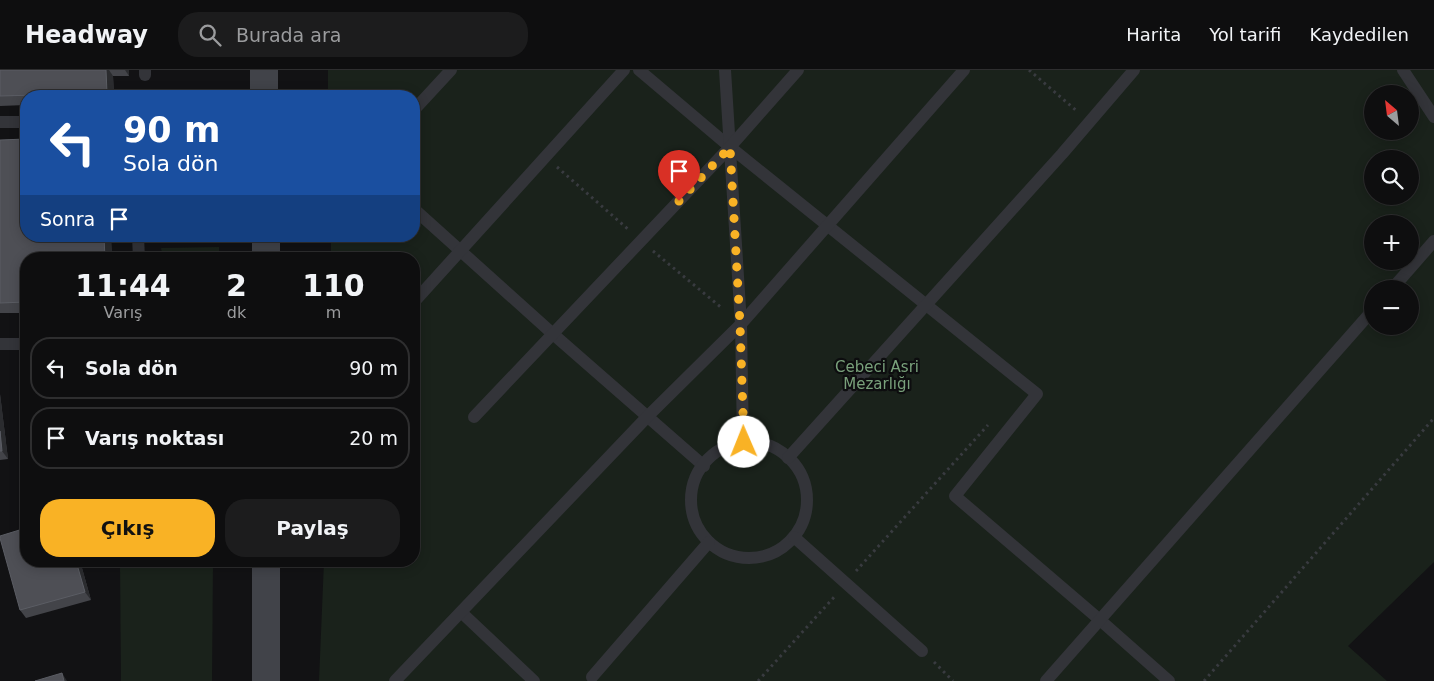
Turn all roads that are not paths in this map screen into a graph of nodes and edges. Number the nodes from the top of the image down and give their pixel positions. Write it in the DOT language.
graph roads {
  1 [pos="264,70"];
  2 [pos="450,70"];
  3 [pos="624,70"];
  4 [pos="640,70"];
  5 [pos="725,70"];
  6 [pos="798,70"];
  7 [pos="964,70"];
  8 [pos="1134,70"];
  9 [pos="1403,70"];
  10 [pos="264,90"];
  11 [pos="420,103"];
  12 [pos="1434,117"];
  13 [pos="0,122"];
  14 [pos="20,122"];
  15 [pos="730,147"];
  16 [pos="420,214"];
  17 [pos="828,225"];
  18 [pos="1434,241"];
  19 [pos="460,250"];
  20 [pos="1400,280"];
  21 [pos="420,295"];
  22 [pos="926,304"];
  23 [pos="1364,320"];
  24 [pos="740,324"];
  25 [pos="553,334"];
  26 [pos="0,344"];
  27 [pos="20,344"];
  28 [pos="648,416"];
  29 [pos="474,417"];
  30 [pos="744,442"];
  31 [pos="788,458"];
  32 [pos="704,466"];
  33 [pos="794,537"];
  34 [pos="709,542"];
  35 [pos="266,567"];
  36 [pos="461,612"];
  37 [pos="1100,620"];
  38 [pos="922,651"];
  39 [pos="592,677"];
  40 [pos="266,681"];
  41 [pos="395,681"];
  42 [pos="534,681"];
  43 [pos="1046,681"];
  44 [pos="1169,681"];
  1 -- 10 [label="main road"];
  2 -- 11 [label="lane"];
  3 -- 19 [label="lane"];
  4 -- 15 [label="lane"];
  5 -- 15 [label="lane"];
  6 -- 15 [label="lane"];
  7 -- 17 [label="lane"];
  8 -- 22 [label="lane"];
  9 -- 12 [label="lane"];
  13 -- 14 [label="lane"];
  15 -- 17 [label="lane"];
  15 -- 24 [label="lane"];
  15 -- 25 [label="lane"];
  16 -- 19 [label="lane"];
  17 -- 22 [label="lane"];
  17 -- 24 [label="lane"];
  18 -- 20 [label="lane"];
  19 -- 21 [label="lane"];
  19 -- 25 [label="lane"];
  22 -- 31 [label="lane"];
  22 -- 37 [label="lane"];
  23 -- 37 [label="lane"];
  24 -- 28 [label="lane"];
  24 -- 30 [label="lane"];
  25 -- 28 [label="lane"];
  25 -- 29 [label="lane"];
  26 -- 27 [label="lane"];
  28 -- 32 [label="lane"];
  28 -- 36 [label="lane"];
  30 -- 31 [label="lane"];
  30 -- 32 [label="lane"];
  31 -- 33 [label="lane"];
  32 -- 34 [label="lane"];
  33 -- 34 [label="lane"];
  33 -- 38 [label="lane"];
  34 -- 39 [label="lane"];
  35 -- 40 [label="main road"];
  36 -- 41 [label="lane"];
  36 -- 42 [label="lane"];
  37 -- 43 [label="lane"];
  37 -- 44 [label="lane"];
}
